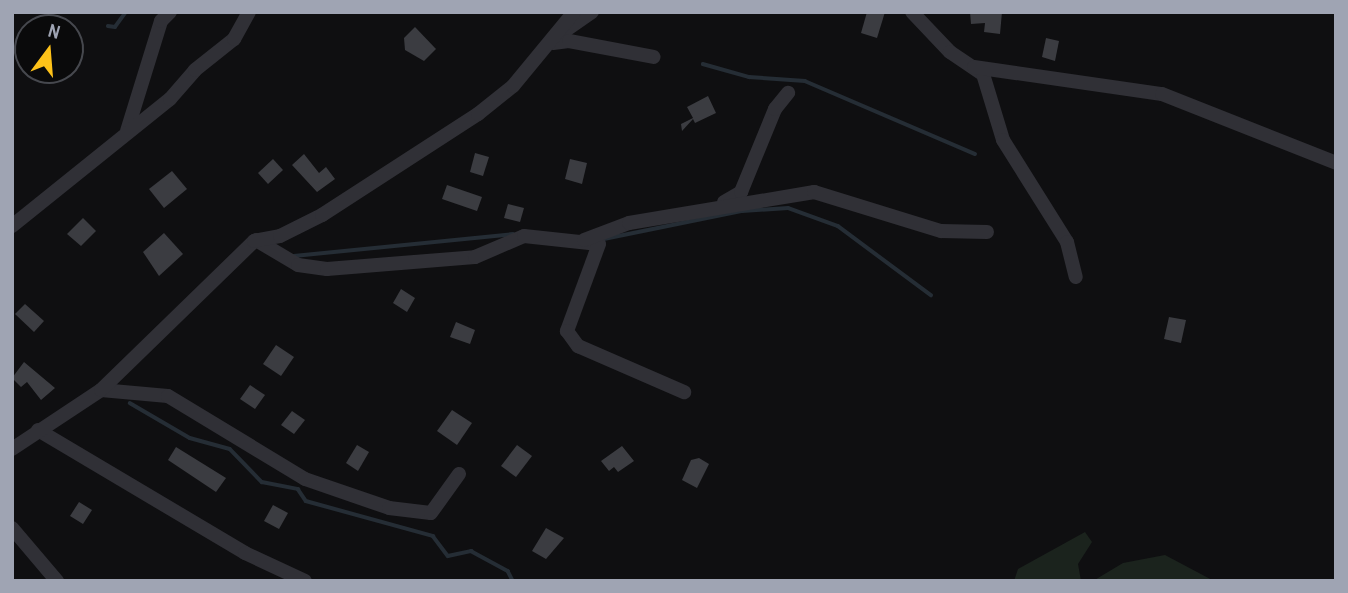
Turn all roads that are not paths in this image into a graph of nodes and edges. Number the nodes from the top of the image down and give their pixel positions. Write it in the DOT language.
graph roads {
  1 [pos="170,12"];
  2 [pos="249,12"];
  3 [pos="574,12"];
  4 [pos="592,12"];
  5 [pos="912,12"];
  6 [pos="557,38"];
  7 [pos="654,57"];
  8 [pos="974,67"];
  9 [pos="788,93"];
  10 [pos="126,135"];
  11 [pos="1336,163"];
  12 [pos="708,212"];
  13 [pos="18,223"];
  14 [pos="987,232"];
  15 [pos="12,237"];
  16 [pos="256,240"];
  17 [pos="584,240"];
  18 [pos="1076,277"];
  19 [pos="100,390"];
  20 [pos="684,392"];
  21 [pos="38,430"];
  22 [pos="12,449"];
  23 [pos="459,474"];
  24 [pos="12,528"];
  25 [pos="57,581"];
  26 [pos="305,581"];
  1 -- 10 [label="street"];
  2 -- 10 [label="street"];
  3 -- 6 [label="street"];
  4 -- 6 [label="street"];
  5 -- 8 [label="street"];
  6 -- 7 [label="street"];
  6 -- 16 [label="street"];
  8 -- 11 [label="street"];
  8 -- 18 [label="street"];
  9 -- 12 [label="street"];
  10 -- 13 [label="street"];
  12 -- 14 [label="street"];
  12 -- 17 [label="street"];
  13 -- 15 [label="street"];
  16 -- 17 [label="street"];
  16 -- 19 [label="street"];
  17 -- 20 [label="street"];
  19 -- 21 [label="street"];
  19 -- 23 [label="street"];
  21 -- 22 [label="street"];
  21 -- 26 [label="street"];
  24 -- 25 [label="street"];
}
